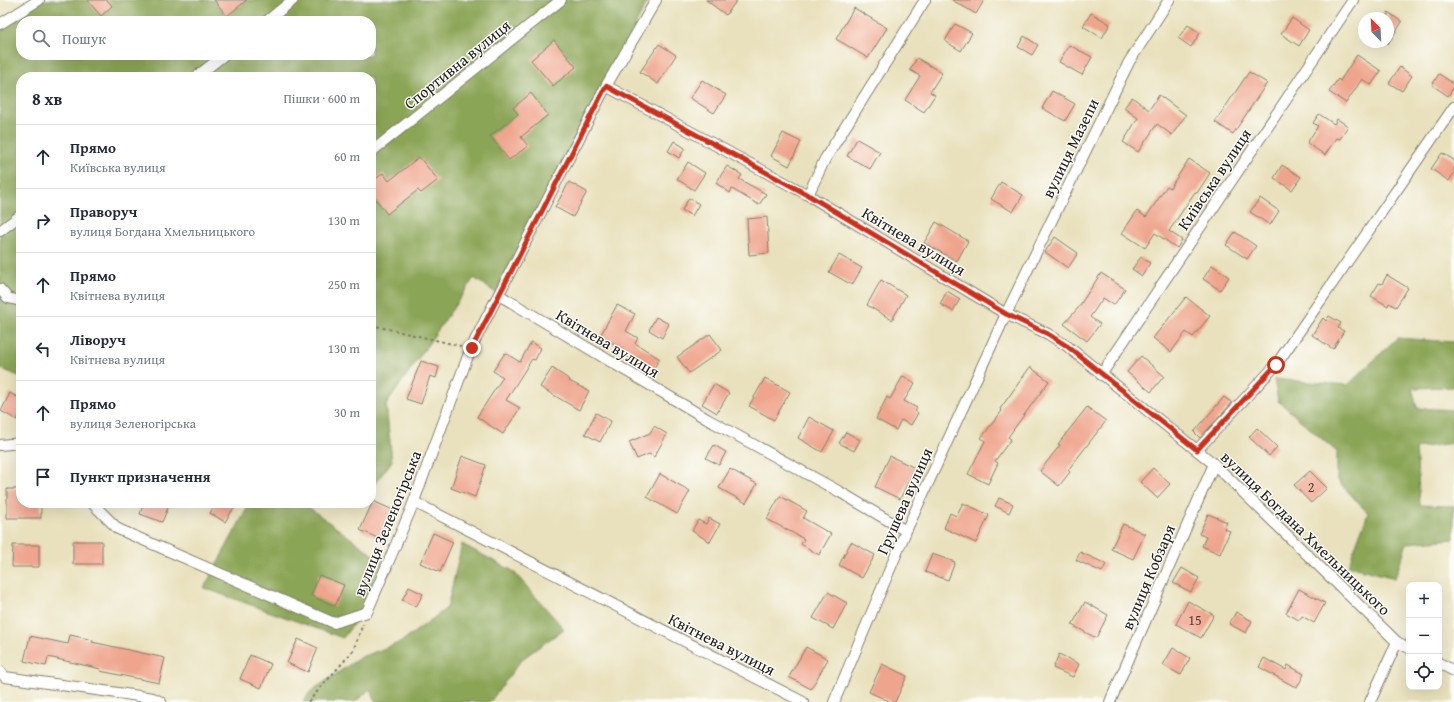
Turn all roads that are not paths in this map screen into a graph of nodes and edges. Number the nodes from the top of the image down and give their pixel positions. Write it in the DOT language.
graph roads {
  1 [pos="39,0"];
  2 [pos="293,0"];
  3 [pos="561,0"];
  4 [pos="656,0"];
  5 [pos="925,0"];
  6 [pos="1169,0"];
  7 [pos="1353,0"];
  8 [pos="273,16"];
  9 [pos="0,24"];
  10 [pos="218,60"];
  11 [pos="202,72"];
  12 [pos="606,86"];
  13 [pos="1454,107"];
  14 [pos="376,148"];
  15 [pos="808,195"];
  16 [pos="16,219"];
  17 [pos="0,231"];
  18 [pos="0,289"];
  19 [pos="499,295"];
  20 [pos="16,300"];
  21 [pos="1006,314"];
  22 [pos="1101,375"];
  23 [pos="16,443"];
  24 [pos="0,445"];
  25 [pos="1197,450"];
  26 [pos="1214,464"];
  27 [pos="414,502"];
  28 [pos="97,508"];
  29 [pos="906,531"];
  30 [pos="1397,642"];
  31 [pos="1406,646"];
  32 [pos="1442,665"];
  33 [pos="0,671"];
  34 [pos="1454,671"];
  35 [pos="161,702"];
  36 [pos="803,702"];
  37 [pos="834,702"];
  38 [pos="1110,702"];
  39 [pos="1370,702"];
  1 -- 9 [label="street"];
  2 -- 8 [label="street"];
  3 -- 14 [label="street, Спортивна вулиця"];
  4 -- 12 [label="street"];
  5 -- 15 [label="street"];
  6 -- 21 [label="street, вулиця Мазепи"];
  7 -- 22 [label="street, Київська вулиця"];
  10 -- 11 [label="street"];
  12 -- 15 [label="street, Квітнева вулиця"];
  12 -- 19 [label="street"];
  13 -- 25 [label="street"];
  15 -- 21 [label="street, Квітнева вулиця"];
  16 -- 17 [label="street"];
  18 -- 20 [label="street"];
  19 -- 27 [label="street, вулиця Зеленогірська"];
  19 -- 29 [label="street, Квітнева вулиця"];
  21 -- 22 [label="street, вулиця Богдана Хмельницького"];
  21 -- 29 [label="street, Грушева вулиця"];
  22 -- 25 [label="street, вулиця Богдана Хмельницького"];
  23 -- 24 [label="street"];
  25 -- 26 [label="street, вулиця Богдана Хмельницького"];
  26 -- 30 [label="street, вулиця Богдана Хмельницького"];
  26 -- 38 [label="street, вулиця Кобзаря"];
  27 -- 28 [label="street, вулиця Зеленогірська"];
  27 -- 36 [label="street, Квітнева вулиця"];
  29 -- 37 [label="street, Грушева вулиця"];
  30 -- 31 [label="street, вулиця Богдана Хмельницького"];
  30 -- 39 [label="street"];
  32 -- 34 [label="street"];
  33 -- 35 [label="street"];
}
